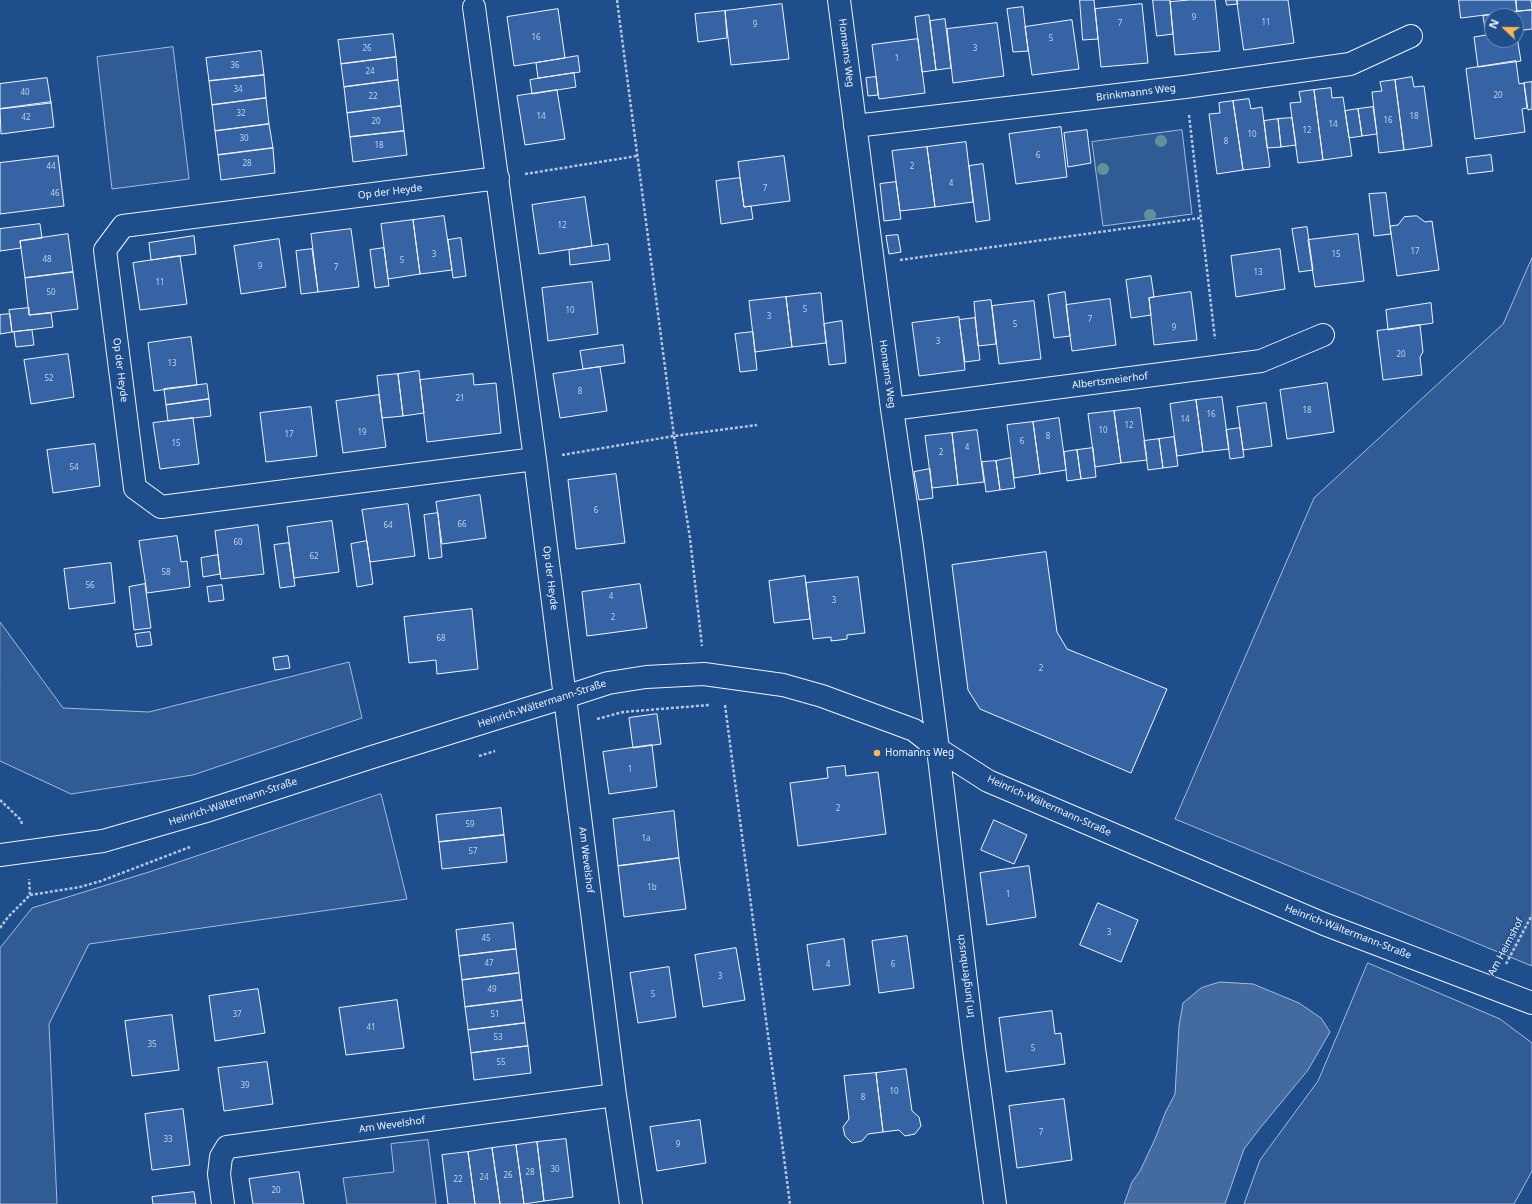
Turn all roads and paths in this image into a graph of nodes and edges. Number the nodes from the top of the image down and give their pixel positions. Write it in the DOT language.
graph roads {
  1 [pos="617,0"];
  2 [pos="839,0"];
  3 [pos="474,7"];
  4 [pos="1411,36"];
  5 [pos="1185,87"];
  6 [pos="855,126"];
  7 [pos="637,156"];
  8 [pos="498,178"];
  9 [pos="1200,218"];
  10 [pos="873,263"];
  11 [pos="1323,335"];
  12 [pos="1218,367"];
  13 [pos="892,409"];
  14 [pos="757,425"];
  15 [pos="674,436"];
  16 [pos="535,459"];
  17 [pos="713,675"];
  18 [pos="565,697"];
  19 [pos="938,749"];
  20 [pos="182,850"];
  21 [pos="0,855"];
  22 [pos="30,895"];
  23 [pos="1532,915"];
  24 [pos="1493,988"];
  25 [pos="1532,1003"];
  26 [pos="616,1095"];
  27 [pos="223,1204"];
  28 [pos="632,1204"];
  29 [pos="790,1204"];
  30 [pos="995,1204"];
  1 -- 7 [label="path"];
  2 -- 6 [label="street, Homanns Weg"];
  3 -- 8 [label="street, Op der Heyde"];
  4 -- 5 [label="street, Brinkmanns Weg"];
  5 -- 6 [label="street, Brinkmanns Weg"];
  5 -- 9 [label="path"];
  6 -- 10 [label="street, Homanns Weg"];
  7 -- 8 [label="path"];
  7 -- 15 [label="path"];
  8 -- 16 [label="street, Op der Heyde"];
  8 -- 16 [label="street, Op der Heyde"];
  9 -- 10 [label="path"];
  9 -- 12 [label="path"];
  10 -- 13 [label="street, Homanns Weg"];
  11 -- 12 [label="street, Albertsmeierhof"];
  12 -- 13 [label="street, Albertsmeierhof"];
  13 -- 19 [label="street, Homanns Weg"];
  14 -- 15 [label="path"];
  15 -- 16 [label="path"];
  15 -- 17 [label="path"];
  16 -- 18 [label="street, Op der Heyde"];
  17 -- 18 [label="street, Heinrich-Wältermann-Straße"];
  17 -- 19 [label="street, Heinrich-Wältermann-Straße"];
  17 -- 29 [label="path"];
  18 -- 21 [label="street, Heinrich-Wältermann-Straße"];
  18 -- 26 [label="street, Am Wevelshof"];
  19 -- 24 [label="street, Heinrich-Wältermann-Straße"];
  19 -- 30 [label="street, Im Jungfernbusch"];
  20 -- 22 [label="path"];
  23 -- 24 [label="path, Am Heimshof"];
  24 -- 25 [label="street, Heinrich-Wältermann-Straße"];
  26 -- 27 [label="street, Am Wevelshof"];
  26 -- 28 [label="street, Am Wevelshof"];
}
